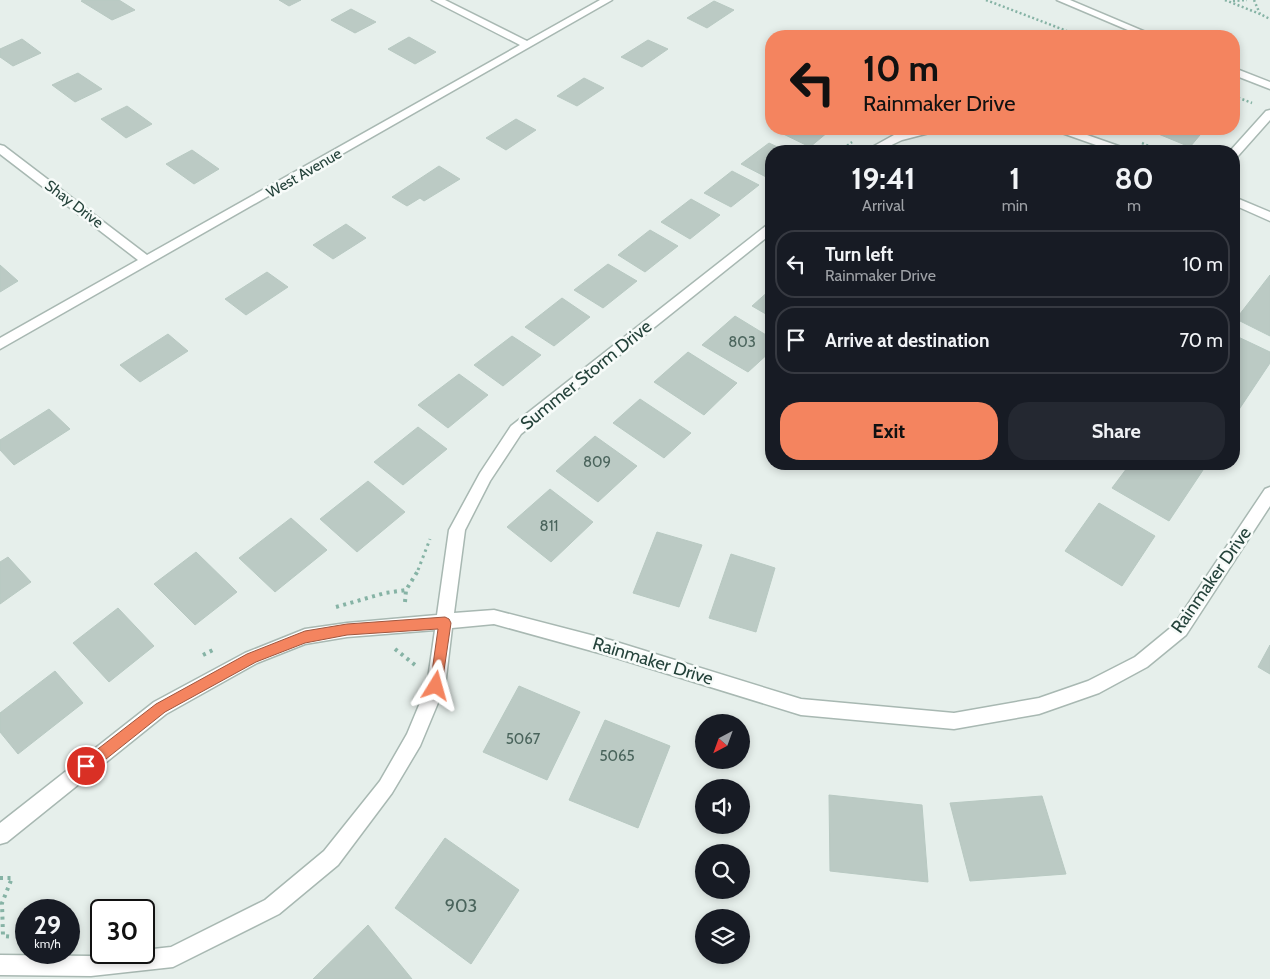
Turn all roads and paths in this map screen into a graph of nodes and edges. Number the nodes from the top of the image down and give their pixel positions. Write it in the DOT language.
graph roads {
  1 [pos="437,0"];
  2 [pos="607,0"];
  3 [pos="986,0"];
  4 [pos="1062,0"];
  5 [pos="1225,0"];
  6 [pos="1247,0"];
  7 [pos="1254,0"];
  8 [pos="1230,2"];
  9 [pos="1260,14"];
  10 [pos="1270,19"];
  11 [pos="1064,30"];
  12 [pos="1135,30"];
  13 [pos="527,45"];
  14 [pos="1240,74"];
  15 [pos="1270,86"];
  16 [pos="1240,98"];
  17 [pos="1255,104"];
  18 [pos="1270,113"];
  19 [pos="907,135"];
  20 [pos="1077,135"];
  21 [pos="883,145"];
  22 [pos="1106,145"];
  23 [pos="1240,147"];
  24 [pos="0,148"];
  25 [pos="1240,204"];
  26 [pos="1270,217"];
  27 [pos="765,233"];
  28 [pos="147,261"];
  29 [pos="0,344"];
  30 [pos="1270,493"];
  31 [pos="406,590"];
  32 [pos="445,623"];
  33 [pos="404,626"];
  34 [pos="415,673"];
  35 [pos="0,834"];
  36 [pos="0,878"];
  37 [pos="15,938"];
  38 [pos="0,965"];
  1 -- 13 [label="street"];
  2 -- 13 [label="street, West Avenue"];
  3 -- 11 [label="path"];
  4 -- 12 [label="street"];
  5 -- 8 [label="path"];
  6 -- 8 [label="path"];
  7 -- 9 [label="path"];
  8 -- 9 [label="path"];
  9 -- 10 [label="path"];
  13 -- 28 [label="street, West Avenue"];
  14 -- 15 [label="street"];
  16 -- 17 [label="path"];
  18 -- 23 [label="street"];
  19 -- 21 [label="street"];
  20 -- 22 [label="street"];
  24 -- 28 [label="street, Shay Drive"];
  25 -- 26 [label="street"];
  27 -- 32 [label="street, Summer Storm Drive"];
  28 -- 29 [label="street, West Avenue"];
  30 -- 32 [label="street, Rainmaker Drive"];
  31 -- 33 [label="path"];
  32 -- 33 [label="street, Rainmaker Drive"];
  32 -- 38 [label="street, Summer Storm Drive"];
  33 -- 34 [label="path"];
  33 -- 35 [label="street, Rainmaker Drive"];
  36 -- 37 [label="path"];
}
